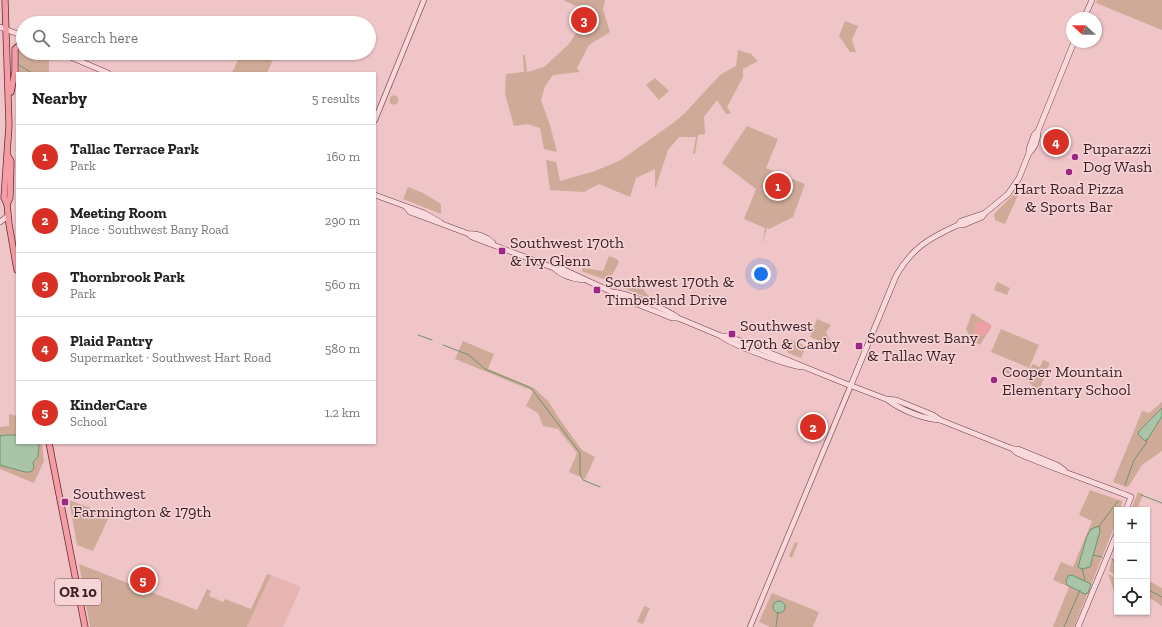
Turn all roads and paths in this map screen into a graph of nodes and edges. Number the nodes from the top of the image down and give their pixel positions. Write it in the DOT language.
graph roads {
  1 [pos="5,0"];
  2 [pos="424,0"];
  3 [pos="1091,0"];
  4 [pos="1086,12"];
  5 [pos="0,27"];
  6 [pos="7,30"];
  7 [pos="16,33"];
  8 [pos="16,48"];
  9 [pos="1072,48"];
  10 [pos="77,60"];
  11 [pos="106,72"];
  12 [pos="9,102"];
  13 [pos="376,118"];
  14 [pos="376,195"];
  15 [pos="8,216"];
  16 [pos="0,222"];
  17 [pos="16,264"];
  18 [pos="851,385"];
  19 [pos="49,444"];
  20 [pos="1127,507"];
  21 [pos="1114,539"];
  22 [pos="84,627"];
  23 [pos="750,627"];
  24 [pos="1078,627"];
  1 -- 6 [label="main road"];
  2 -- 13 [label="street"];
  3 -- 4 [label="main road"];
  5 -- 6 [label="main road"];
  6 -- 7 [label="main road"];
  6 -- 12 [label="main road"];
  8 -- 12 [label="main road"];
  9 -- 18 [label="main road"];
  10 -- 11 [label="main road"];
  12 -- 15 [label="main road"];
  14 -- 18 [label="main road"];
  15 -- 16 [label="main road"];
  15 -- 17 [label="main road"];
  18 -- 20 [label="main road"];
  18 -- 23 [label="street"];
  19 -- 22 [label="main road, OR 10"];
  21 -- 24 [label="main road"];
}
